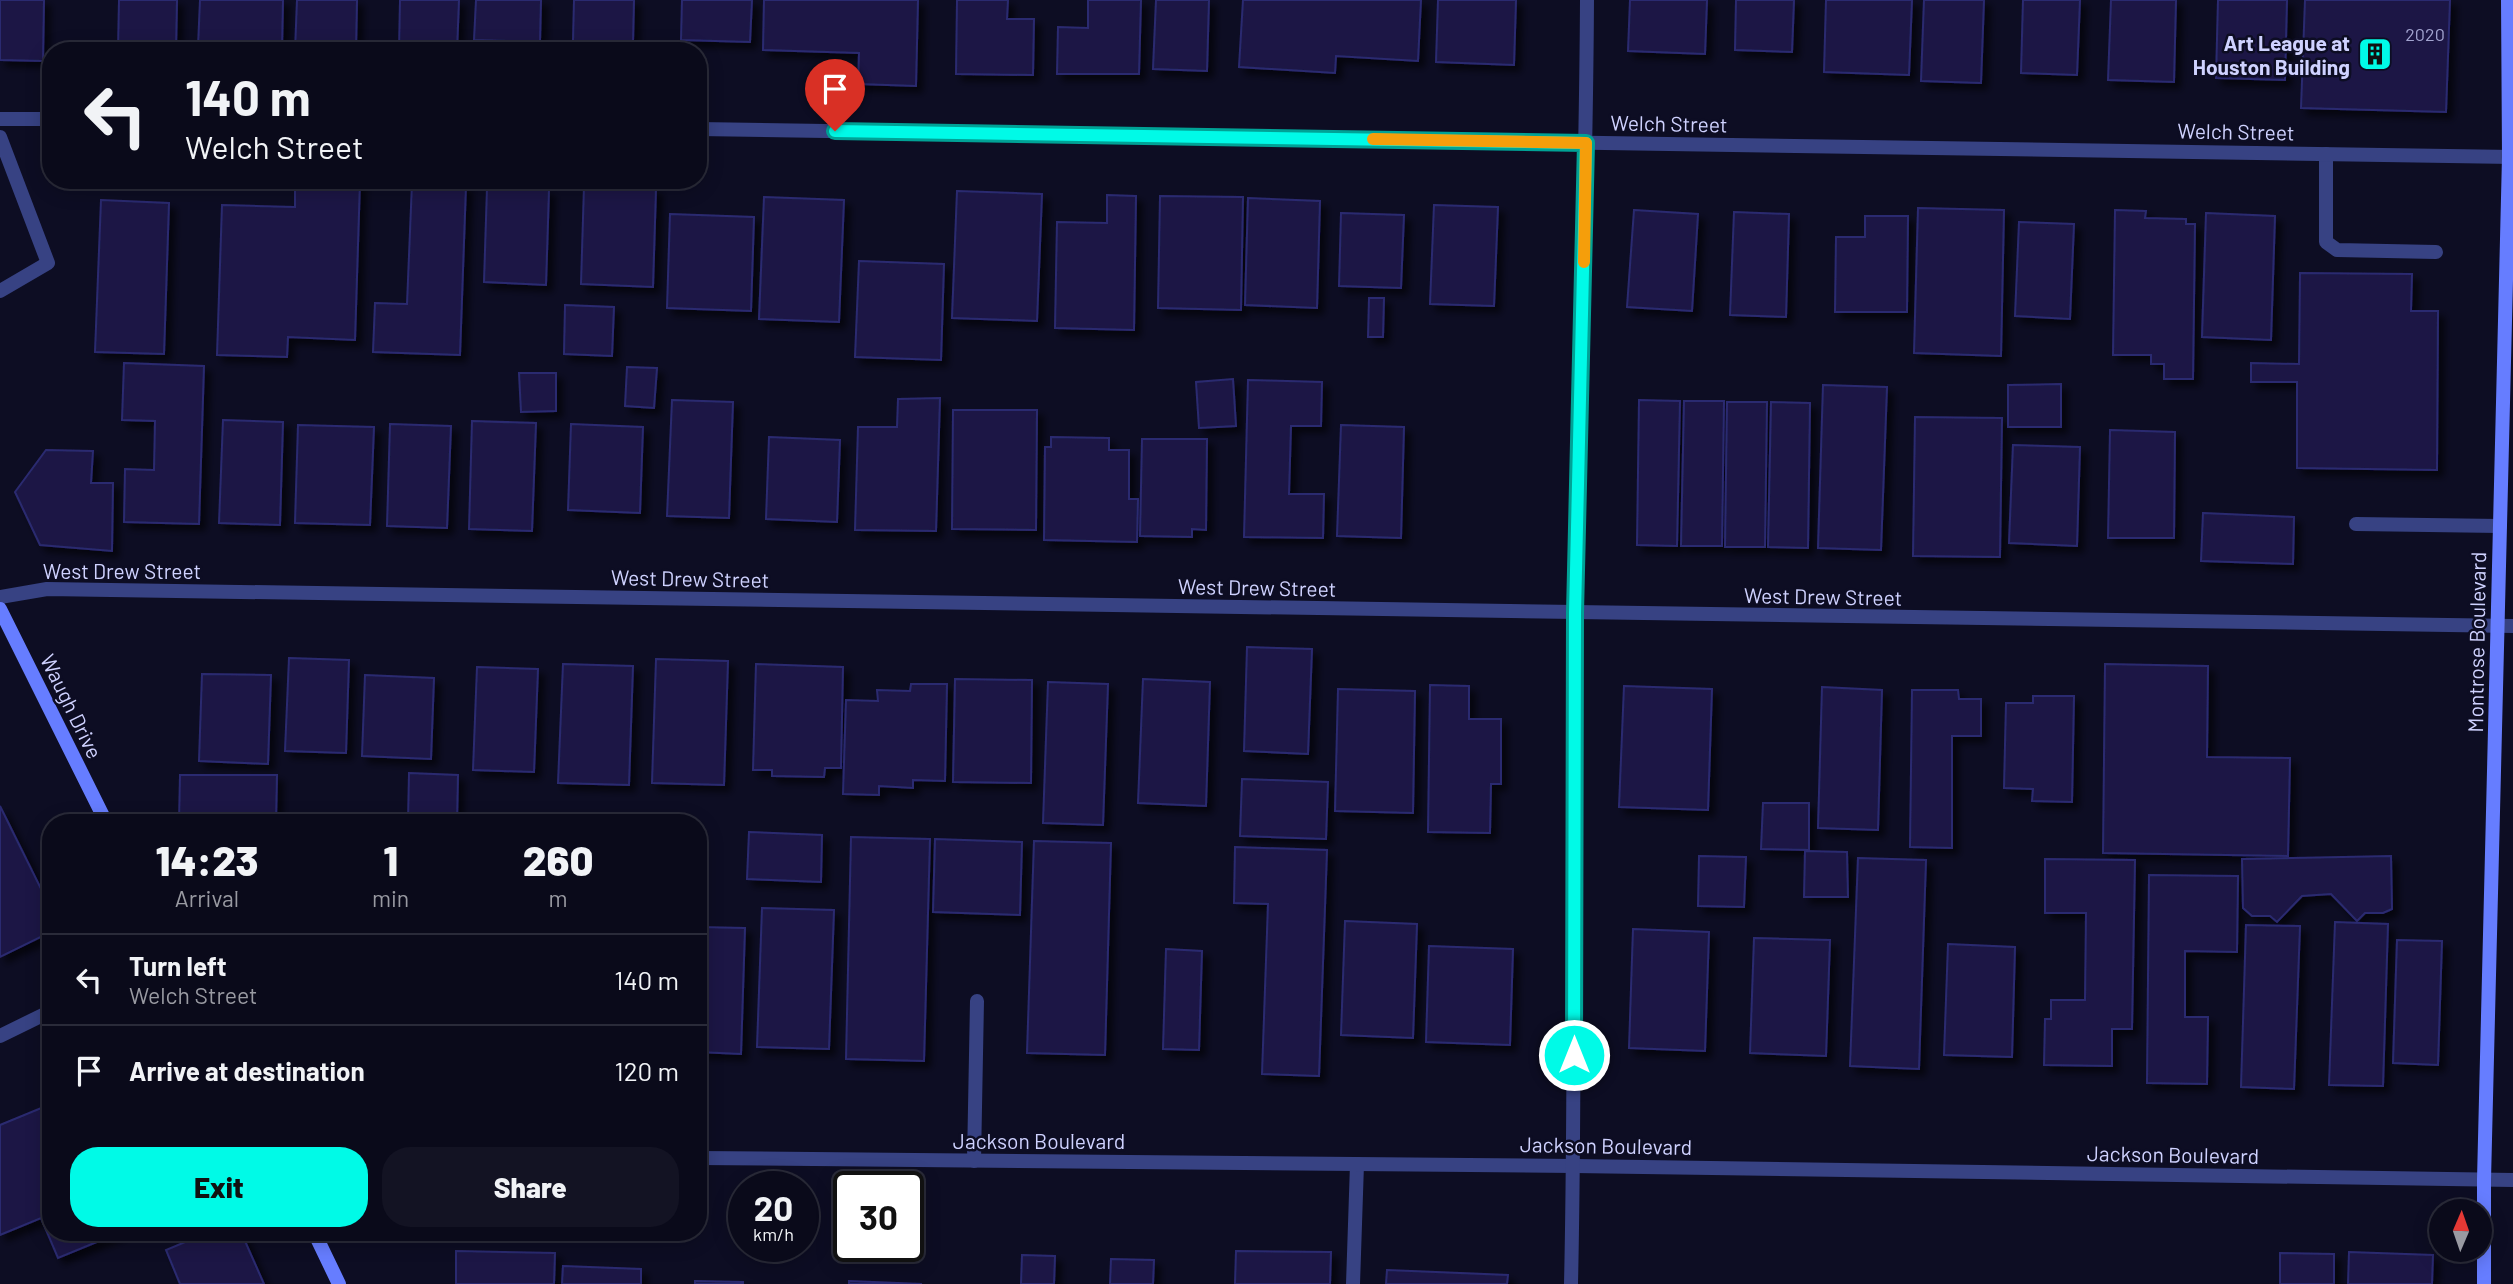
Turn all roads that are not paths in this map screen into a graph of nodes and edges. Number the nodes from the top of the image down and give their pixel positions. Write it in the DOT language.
graph roads {
  1 [pos="1587,0"];
  2 [pos="2508,0"];
  3 [pos="0,119"];
  4 [pos="42,120"];
  5 [pos="707,129"];
  6 [pos="0,137"];
  7 [pos="1586,143"];
  8 [pos="2326,154"];
  9 [pos="2511,157"];
  10 [pos="2436,252"];
  11 [pos="0,291"];
  12 [pos="2356,524"];
  13 [pos="2500,526"];
  14 [pos="0,597"];
  15 [pos="0,609"];
  16 [pos="1575,613"];
  17 [pos="2498,626"];
  18 [pos="2513,626"];
  19 [pos="102,814"];
  20 [pos="977,1001"];
  21 [pos="42,1015"];
  22 [pos="0,1036"];
  23 [pos="707,1158"];
  24 [pos="974,1161"];
  25 [pos="1357,1164"];
  26 [pos="1574,1166"];
  27 [pos="2484,1180"];
  28 [pos="2513,1180"];
  29 [pos="318,1241"];
  30 [pos="339,1284"];
  31 [pos="1353,1284"];
  32 [pos="1571,1284"];
  33 [pos="2484,1284"];
  1 -- 7 [label="street"];
  2 -- 9 [label="main road, Montrose Boulevard"];
  3 -- 4 [label="street"];
  5 -- 7 [label="street, Welch Street"];
  6 -- 11 [label="street"];
  7 -- 8 [label="street, Welch Street"];
  7 -- 16 [label="street"];
  8 -- 9 [label="street, Welch Street"];
  8 -- 10 [label="street"];
  9 -- 13 [label="main road, Montrose Boulevard"];
  12 -- 13 [label="street"];
  13 -- 17 [label="main road, Montrose Boulevard"];
  14 -- 16 [label="street, West Drew Street"];
  15 -- 19 [label="main road, Waugh Drive"];
  16 -- 17 [label="street, West Drew Street"];
  16 -- 26 [label="street"];
  17 -- 18 [label="street, West Drew Street"];
  17 -- 27 [label="main road, Montrose Boulevard"];
  20 -- 24 [label="street"];
  21 -- 22 [label="street"];
  23 -- 24 [label="street, Jackson Boulevard"];
  24 -- 25 [label="street, Jackson Boulevard"];
  25 -- 26 [label="street, Jackson Boulevard"];
  25 -- 31 [label="street"];
  26 -- 27 [label="street, Jackson Boulevard"];
  26 -- 32 [label="street"];
  27 -- 28 [label="street, Jackson Boulevard"];
  27 -- 33 [label="main road, Montrose Boulevard"];
  29 -- 30 [label="main road"];
}
